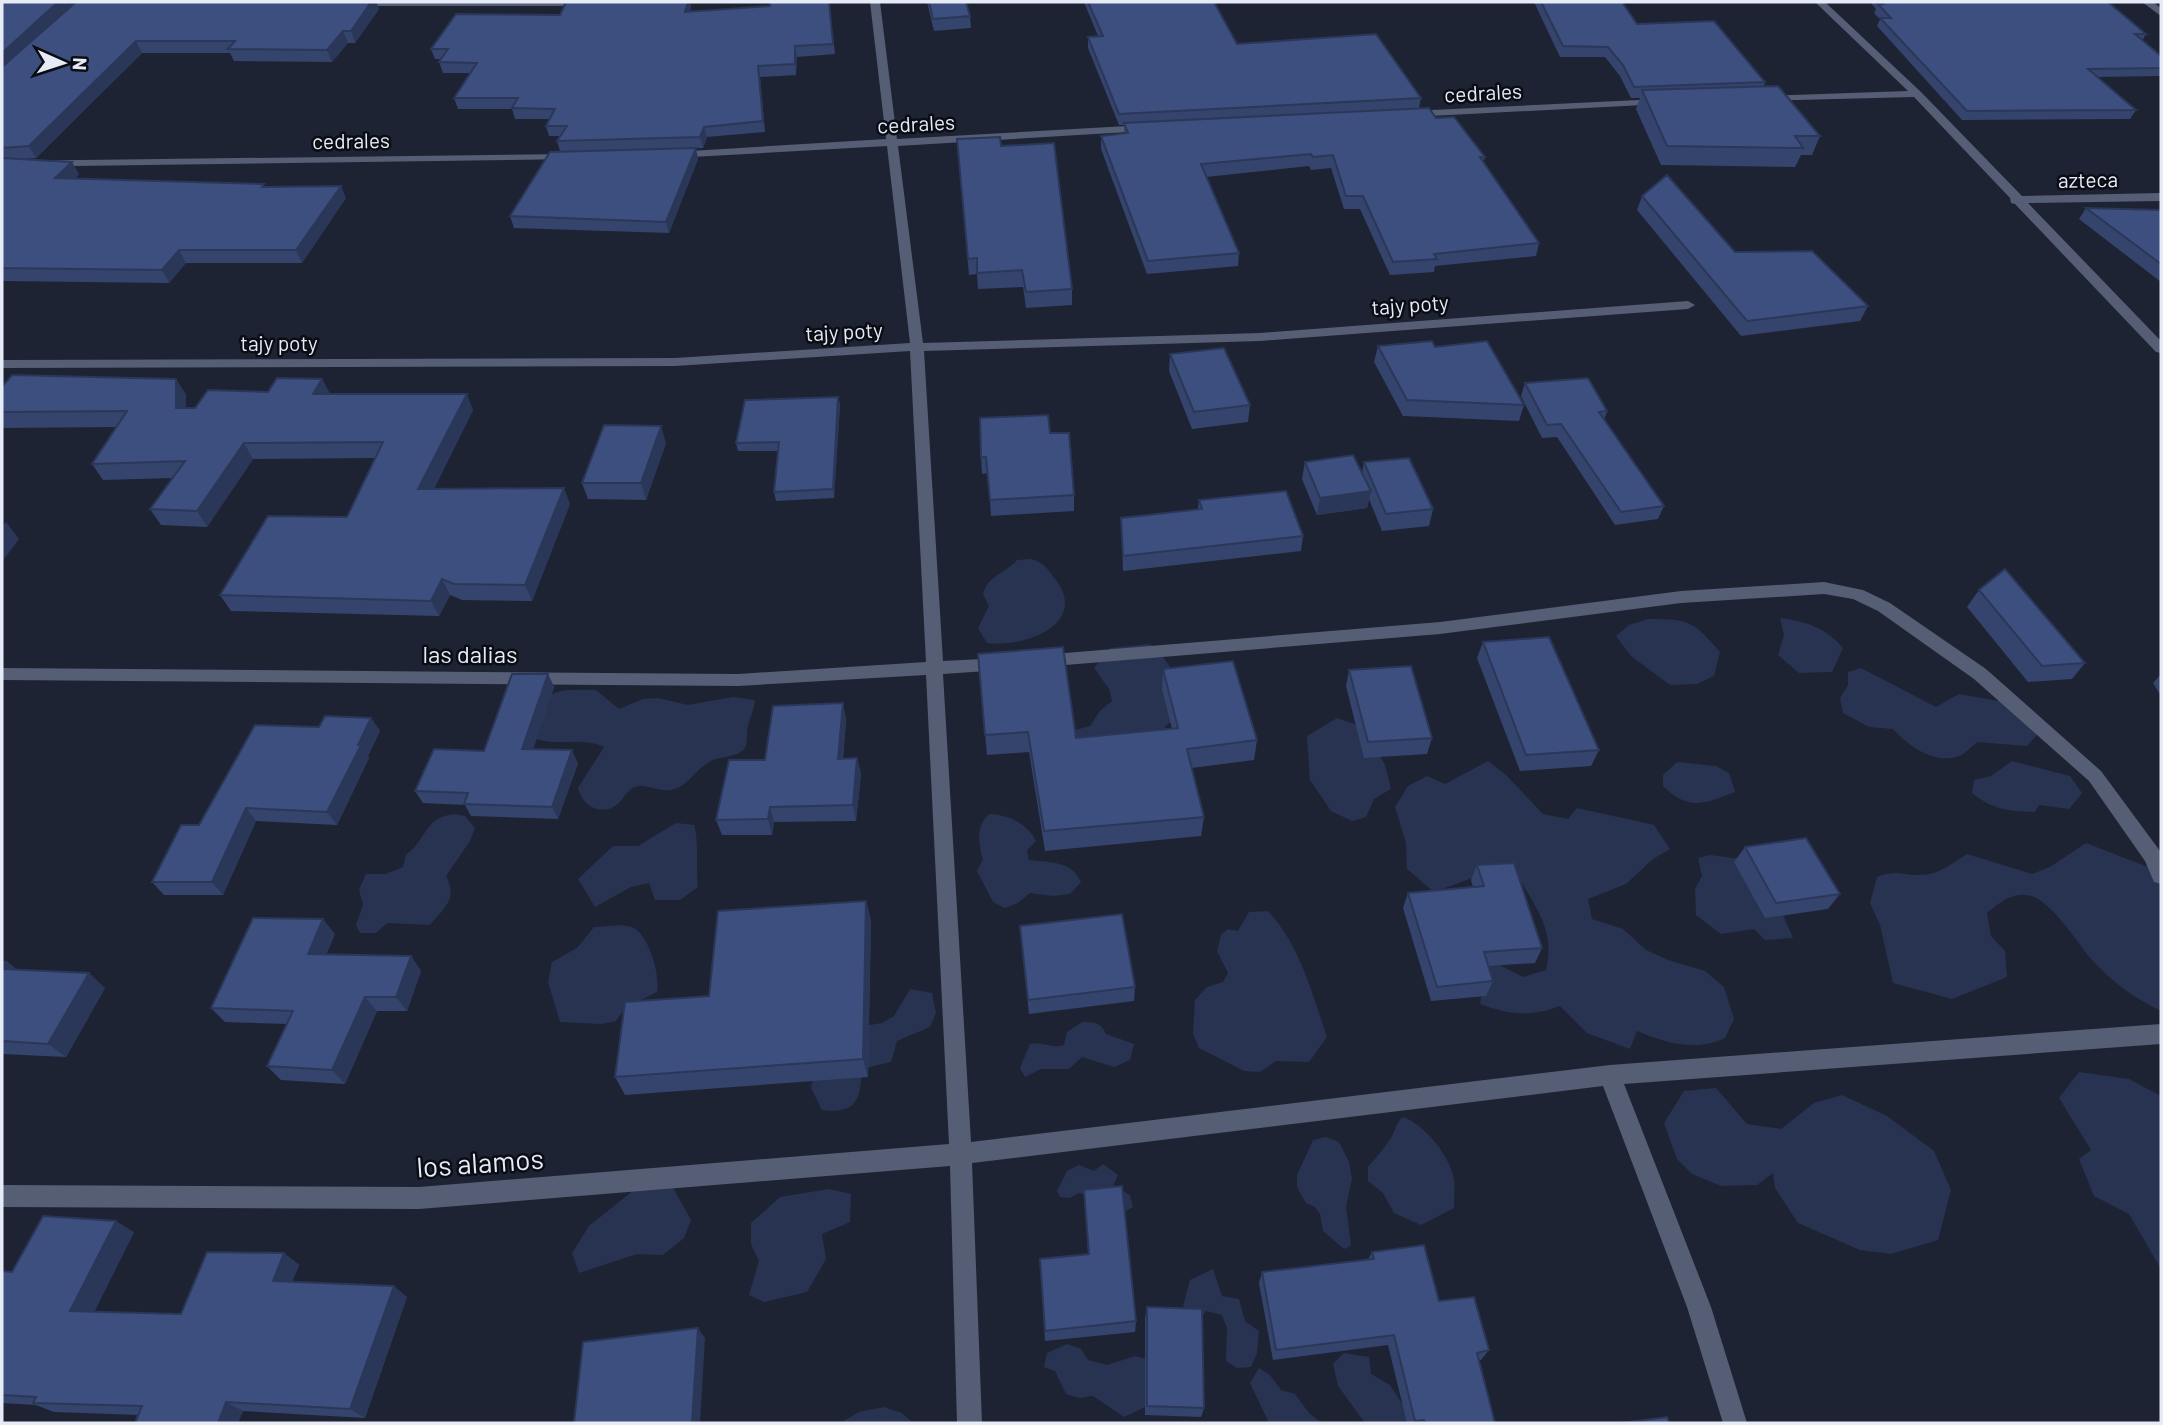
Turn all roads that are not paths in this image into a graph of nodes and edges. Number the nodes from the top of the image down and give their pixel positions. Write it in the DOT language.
graph roads {
  1 [pos="875,2"];
  2 [pos="1819,2"];
  3 [pos="2147,2"];
  4 [pos="341,3"];
  5 [pos="604,3"];
  6 [pos="2161,13"];
  7 [pos="1917,94"];
  8 [pos="1757,99"];
  9 [pos="1677,102"];
  10 [pos="1404,115"];
  11 [pos="1158,127"];
  12 [pos="893,144"];
  13 [pos="659,156"];
  14 [pos="577,157"];
  15 [pos="2,164"];
  16 [pos="2161,197"];
  17 [pos="2015,200"];
  18 [pos="1688,305"];
  19 [pos="917,347"];
  20 [pos="2161,349"];
  21 [pos="2,364"];
  22 [pos="937,669"];
  23 [pos="2,674"];
  24 [pos="2161,876"];
  25 [pos="2161,1034"];
  26 [pos="1610,1075"];
  27 [pos="961,1154"];
  28 [pos="2,1196"];
  29 [pos="970,1423"];
  30 [pos="1735,1423"];
  1 -- 12 [label="street"];
  2 -- 7 [label="street"];
  3 -- 6 [label="street"];
  4 -- 5 [label="street"];
  7 -- 8 [label="street"];
  7 -- 17 [label="street"];
  9 -- 10 [label="street, cedrales"];
  11 -- 12 [label="street, cedrales"];
  12 -- 13 [label="street, cedrales"];
  12 -- 19 [label="street"];
  14 -- 15 [label="street, cedrales"];
  16 -- 17 [label="street, azteca"];
  17 -- 20 [label="street"];
  18 -- 19 [label="street, tajy poty"];
  19 -- 21 [label="street, tajy poty"];
  19 -- 22 [label="street"];
  22 -- 23 [label="street, las dalias"];
  22 -- 24 [label="street, las dalias"];
  22 -- 27 [label="street"];
  25 -- 26 [label="street, los alamos"];
  26 -- 27 [label="street, los alamos"];
  26 -- 30 [label="street"];
  27 -- 28 [label="street, los alamos"];
  27 -- 29 [label="street"];
}
